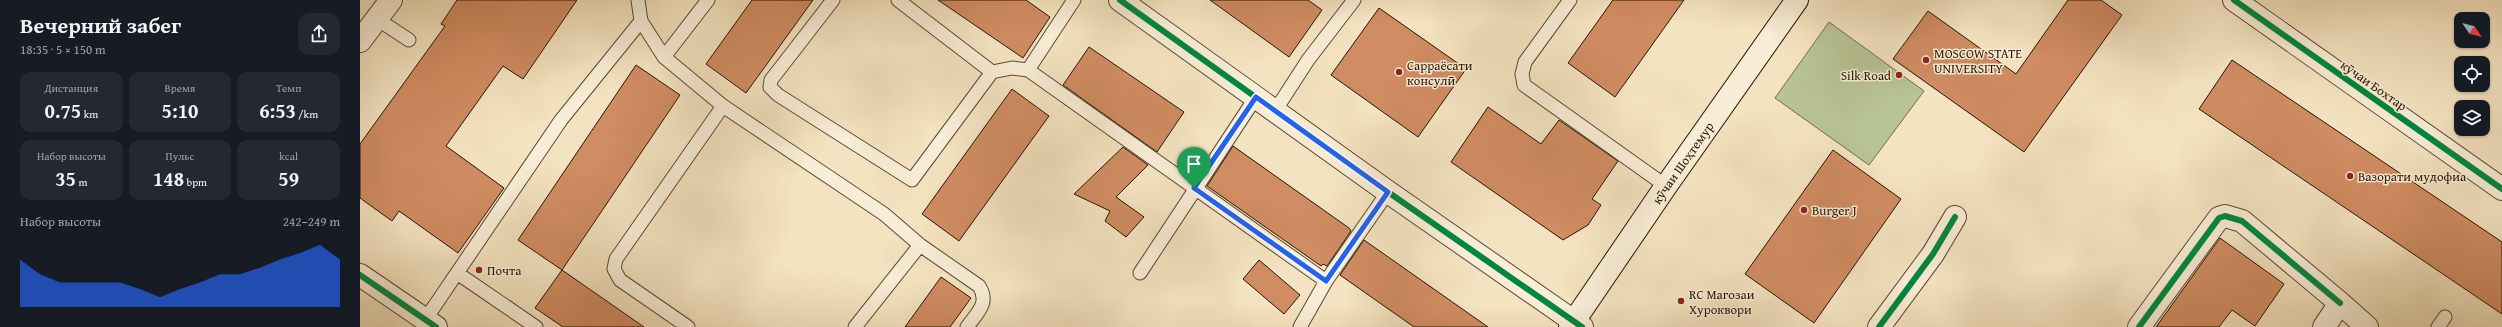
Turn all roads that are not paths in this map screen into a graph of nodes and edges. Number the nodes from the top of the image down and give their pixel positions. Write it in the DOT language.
graph roads {
  1 [pos="391,0"];
  2 [pos="638,0"];
  3 [pos="708,0"];
  4 [pos="833,0"];
  5 [pos="898,0"];
  6 [pos="1074,0"];
  7 [pos="1120,0"];
  8 [pos="1354,0"];
  9 [pos="1570,0"];
  10 [pos="1797,0"];
  11 [pos="2234,0"];
  12 [pos="377,19"];
  13 [pos="641,21"];
  14 [pos="410,40"];
  15 [pos="360,41"];
  16 [pos="664,58"];
  17 [pos="1028,70"];
  18 [pos="992,72"];
  19 [pos="1256,97"];
  20 [pos="723,106"];
  21 [pos="1275,111"];
  22 [pos="1666,186"];
  23 [pos="1194,188"];
  24 [pos="2502,189"];
  25 [pos="1388,192"];
  26 [pos="1955,217"];
  27 [pos="920,245"];
  28 [pos="457,273"];
  29 [pos="1140,273"];
  30 [pos="360,275"];
  31 [pos="1326,281"];
  32 [pos="2340,303"];
  33 [pos="431,323"];
  34 [pos="1576,325"];
  35 [pos="536,327"];
  36 [pos="688,327"];
  37 [pos="855,327"];
  38 [pos="967,327"];
  39 [pos="1300,327"];
  40 [pos="1879,327"];
  41 [pos="2139,327"];
  42 [pos="2324,327"];
  43 [pos="2367,327"];
  1 -- 12 [label="street"];
  2 -- 13 [label="lane"];
  3 -- 16 [label="lane"];
  4 -- 18 [label="lane"];
  5 -- 18 [label="lane"];
  6 -- 17 [label="lane"];
  7 -- 19 [label="street"];
  8 -- 21 [label="lane"];
  9 -- 22 [label="lane"];
  10 -- 22 [label="street, кӯчаи Шоҳтемур"];
  11 -- 24 [label="street, кӯчаи Бохтар"];
  12 -- 14 [label="lane"];
  12 -- 15 [label="street"];
  13 -- 16 [label="lane"];
  13 -- 28 [label="lane"];
  16 -- 20 [label="lane"];
  17 -- 18 [label="lane"];
  17 -- 23 [label="lane"];
  19 -- 21 [label="street"];
  19 -- 23 [label="lane"];
  20 -- 27 [label="lane"];
  20 -- 36 [label="lane"];
  21 -- 25 [label="street"];
  22 -- 34 [label="street, кӯчаи Шоҳтемур"];
  23 -- 29 [label="lane"];
  23 -- 31 [label="lane"];
  25 -- 31 [label="lane"];
  25 -- 34 [label="street"];
  26 -- 40 [label="street"];
  27 -- 37 [label="lane"];
  27 -- 38 [label="lane"];
  28 -- 33 [label="lane"];
  28 -- 35 [label="lane"];
  30 -- 33 [label="street"];
  31 -- 39 [label="lane"];
  32 -- 41 [label="street"];
  32 -- 42 [label="street"];
  32 -- 43 [label="street"];
}
